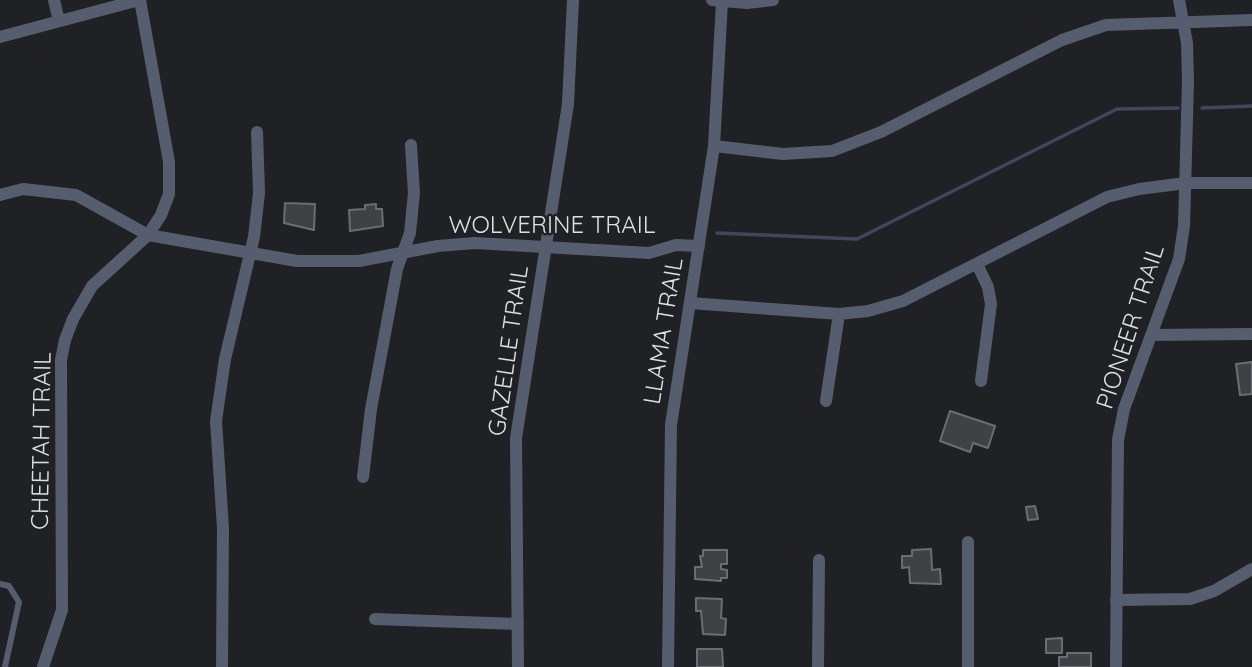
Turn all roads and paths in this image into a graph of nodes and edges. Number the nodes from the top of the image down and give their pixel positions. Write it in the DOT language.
graph roads {
  1 [pos="54,0"];
  2 [pos="139,0"];
  3 [pos="573,0"];
  4 [pos="773,0"];
  5 [pos="1179,0"];
  6 [pos="717,1"];
  7 [pos="1252,20"];
  8 [pos="59,21"];
  9 [pos="1183,21"];
  10 [pos="0,37"];
  11 [pos="257,132"];
  12 [pos="411,145"];
  13 [pos="714,145"];
  14 [pos="1186,183"];
  15 [pos="1252,183"];
  16 [pos="0,195"];
  17 [pos="148,235"];
  18 [pos="546,245"];
  19 [pos="699,246"];
  20 [pos="249,253"];
  21 [pos="402,254"];
  22 [pos="977,264"];
  23 [pos="690,303"];
  24 [pos="839,314"];
  25 [pos="1252,334"];
  26 [pos="1151,335"];
  27 [pos="981,381"];
  28 [pos="826,401"];
  29 [pos="363,477"];
  30 [pos="968,542"];
  31 [pos="819,559"];
  32 [pos="1252,569"];
  33 [pos="0,584"];
  34 [pos="1116,600"];
  35 [pos="375,619"];
  36 [pos="518,624"];
  37 [pos="5,667"];
  38 [pos="43,667"];
  39 [pos="222,667"];
  40 [pos="518,667"];
  41 [pos="668,667"];
  42 [pos="818,667"];
  43 [pos="968,667"];
  44 [pos="1116,667"];
  1 -- 8 [label="street"];
  2 -- 8 [label="street"];
  2 -- 17 [label="street, CHEETAH TRAIL"];
  3 -- 18 [label="street, GAZELLE TRAIL"];
  4 -- 6 [label="street"];
  5 -- 9 [label="street, PIONEER TRAIL"];
  6 -- 13 [label="street, LLAMA TRAIL"];
  7 -- 9 [label="street"];
  8 -- 10 [label="street"];
  9 -- 13 [label="street"];
  9 -- 14 [label="street, PIONEER TRAIL"];
  11 -- 20 [label="street"];
  12 -- 21 [label="street"];
  13 -- 19 [label="street, LLAMA TRAIL"];
  14 -- 15 [label="street"];
  14 -- 22 [label="street"];
  14 -- 26 [label="street, PIONEER TRAIL"];
  16 -- 17 [label="street, WOLVERINE TRAIL"];
  17 -- 20 [label="street, WOLVERINE TRAIL"];
  17 -- 38 [label="street, CHEETAH TRAIL"];
  18 -- 19 [label="street, WOLVERINE TRAIL"];
  18 -- 21 [label="street, WOLVERINE TRAIL"];
  18 -- 36 [label="street, GAZELLE TRAIL"];
  19 -- 23 [label="street, LLAMA TRAIL"];
  20 -- 21 [label="street, WOLVERINE TRAIL"];
  20 -- 39 [label="street"];
  21 -- 29 [label="street"];
  22 -- 24 [label="street"];
  22 -- 27 [label="street"];
  23 -- 24 [label="street"];
  23 -- 41 [label="street, LLAMA TRAIL"];
  24 -- 28 [label="street"];
  25 -- 26 [label="street"];
  26 -- 34 [label="street, PIONEER TRAIL"];
  30 -- 43 [label="street"];
  31 -- 42 [label="street"];
  32 -- 34 [label="street"];
  33 -- 37 [label="lane"];
  34 -- 44 [label="street, PIONEER TRAIL"];
  35 -- 36 [label="street"];
  36 -- 40 [label="street, GAZELLE TRAIL"];
}
